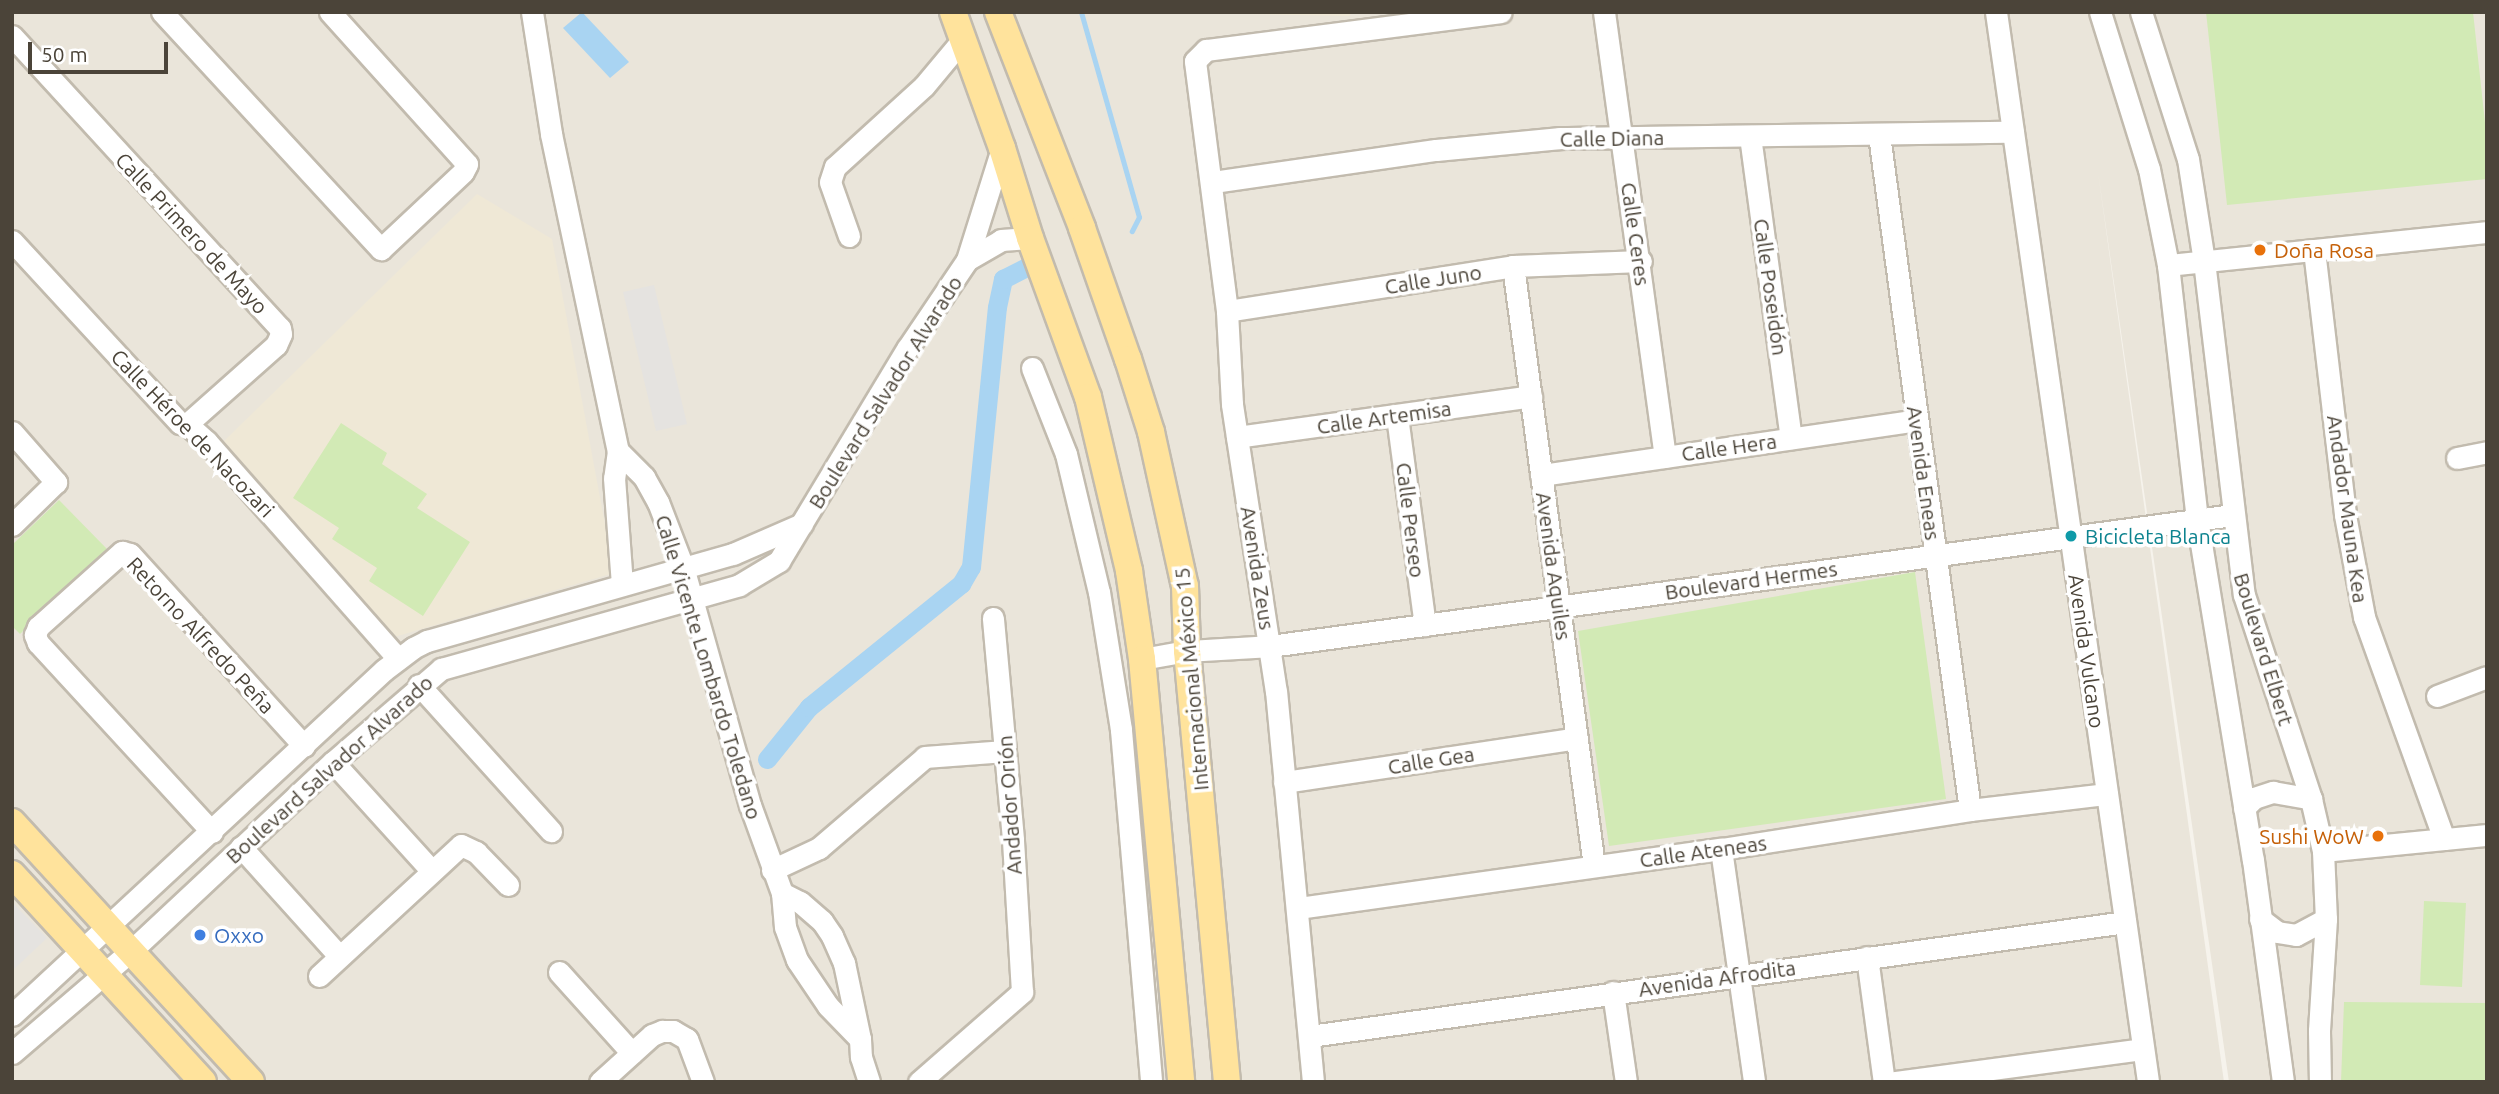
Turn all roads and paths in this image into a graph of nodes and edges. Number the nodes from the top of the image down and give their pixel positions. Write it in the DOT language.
graph roads {
  1 [pos="162,12"];
  2 [pos="330,12"];
  3 [pos="532,12"];
  4 [pos="953,12"];
  5 [pos="998,12"];
  6 [pos="1502,12"];
  7 [pos="1604,12"];
  8 [pos="1996,12"];
  9 [pos="2100,12"];
  10 [pos="2141,12"];
  11 [pos="12,36"];
  12 [pos="964,38"];
  13 [pos="2014,132"];
  14 [pos="1879,135"];
  15 [pos="1622,136"];
  16 [pos="1750,136"];
  17 [pos="1002,148"];
  18 [pos="1213,182"];
  19 [pos="2487,232"];
  20 [pos="849,236"];
  21 [pos="1030,238"];
  22 [pos="12,241"];
  23 [pos="2314,250"];
  24 [pos="967,260"];
  25 [pos="1641,261"];
  26 [pos="2204,261"];
  27 [pos="2168,265"];
  28 [pos="1513,266"];
  29 [pos="1227,311"];
  30 [pos="1032,368"];
  31 [pos="1531,396"];
  32 [pos="1397,416"];
  33 [pos="1917,420"];
  34 [pos="187,424"];
  35 [pos="12,432"];
  36 [pos="1237,436"];
  37 [pos="1791,439"];
  38 [pos="618,451"];
  39 [pos="2487,452"];
  40 [pos="1665,457"];
  41 [pos="2457,458"];
  42 [pos="1541,475"];
  43 [pos="2232,515"];
  44 [pos="2197,519"];
  45 [pos="802,524"];
  46 [pos="12,525"];
  47 [pos="2071,536"];
  48 [pos="1935,555"];
  49 [pos="683,567"];
  50 [pos="622,585"];
  51 [pos="692,599"];
  52 [pos="1559,607"];
  53 [pos="993,618"];
  54 [pos="1424,625"];
  55 [pos="1270,646"];
  56 [pos="1187,651"];
  57 [pos="398,659"];
  58 [pos="1142,659"];
  59 [pos="2487,677"];
  60 [pos="419,685"];
  61 [pos="2437,696"];
  62 [pos="337,717"];
  63 [pos="1577,738"];
  64 [pos="359,740"];
  65 [pos="304,746"];
  66 [pos="1005,751"];
  67 [pos="333,762"];
  68 [pos="1284,782"];
  69 [pos="2107,794"];
  70 [pos="2311,799"];
  71 [pos="2244,808"];
  72 [pos="1970,810"];
  73 [pos="12,822"];
  74 [pos="551,831"];
  75 [pos="212,832"];
  76 [pos="2487,835"];
  77 [pos="2444,839"];
  78 [pos="242,847"];
  79 [pos="1721,849"];
  80 [pos="2323,852"];
  81 [pos="181,861"];
  82 [pos="1594,866"];
  83 [pos="432,870"];
  84 [pos="772,870"];
  85 [pos="12,874"];
  86 [pos="202,884"];
  87 [pos="508,885"];
  88 [pos="782,893"];
  89 [pos="1299,908"];
  90 [pos="2260,919"];
  91 [pos="2326,919"];
  92 [pos="2125,922"];
  93 [pos="109,928"];
  94 [pos="131,951"];
  95 [pos="83,952"];
  96 [pos="339,956"];
  97 [pos="1867,957"];
  98 [pos="559,972"];
  99 [pos="103,975"];
  100 [pos="1739,975"];
  101 [pos="319,976"];
  102 [pos="1613,992"];
  103 [pos="12,1015"];
  104 [pos="1310,1035"];
  105 [pos="860,1039"];
  106 [pos="2143,1049"];
  107 [pos="12,1053"];
  108 [pos="632,1053"];
  109 [pos="202,1082"];
  110 [pos="251,1082"];
  111 [pos="600,1082"];
  112 [pos="703,1082"];
  113 [pos="869,1082"];
  114 [pos="919,1082"];
  115 [pos="1151,1082"];
  116 [pos="1181,1082"];
  117 [pos="1227,1082"];
  118 [pos="1313,1082"];
  119 [pos="1626,1082"];
  120 [pos="1754,1082"];
  121 [pos="1884,1082"];
  122 [pos="1895,1082"];
  123 [pos="2148,1082"];
  124 [pos="2283,1082"];
  125 [pos="2320,1082"];
  1 -- 2 [label="street"];
  3 -- 38 [label="street"];
  4 -- 12 [label="main road"];
  5 -- 56 [label="main road, Internacional México 15"];
  6 -- 18 [label="street, Avenida Zeus"];
  7 -- 15 [label="street, Calle Ceres"];
  8 -- 13 [label="street, Avenida Vulcano"];
  9 -- 27 [label="street, Boulevard Elbert"];
  10 -- 26 [label="street, Boulevard Elbert"];
  11 -- 34 [label="street, Calle Primero de Mayo"];
  12 -- 17 [label="main road"];
  12 -- 20 [label="street"];
  13 -- 14 [label="street, Calle Diana"];
  13 -- 47 [label="street, Avenida Vulcano"];
  14 -- 16 [label="street, Calle Diana"];
  14 -- 33 [label="street, Avenida Eneas"];
  15 -- 16 [label="street, Calle Diana"];
  15 -- 18 [label="street, Calle Diana"];
  15 -- 25 [label="street, Calle Ceres"];
  16 -- 37 [label="street, Calle Poseidón"];
  17 -- 21 [label="main road"];
  17 -- 24 [label="street, Boulevard Salvador Alvarado"];
  18 -- 29 [label="street, Avenida Zeus"];
  19 -- 23 [label="street"];
  21 -- 24 [label="street, Boulevard Salvador Alvarado"];
  21 -- 58 [label="main road"];
  22 -- 34 [label="street, Calle Héroe de Nacozari"];
  23 -- 26 [label="street"];
  23 -- 77 [label="street, Andador Mauna Kea"];
  24 -- 45 [label="street, Boulevard Salvador Alvarado"];
  25 -- 28 [label="street, Calle Juno"];
  25 -- 40 [label="street, Calle Ceres"];
  26 -- 27 [label="street"];
  26 -- 43 [label="street, Boulevard Elbert"];
  27 -- 44 [label="street, Boulevard Elbert"];
  28 -- 29 [label="street, Calle Juno"];
  28 -- 31 [label="street, Avenida Aquiles"];
  29 -- 36 [label="street, Avenida Zeus"];
  30 -- 115 [label="street"];
  31 -- 32 [label="street, Calle Artemisa"];
  31 -- 42 [label="street, Avenida Aquiles"];
  32 -- 36 [label="street, Calle Artemisa"];
  32 -- 54 [label="street, Calle Perseo"];
  33 -- 37 [label="street, Calle Hera"];
  33 -- 48 [label="street, Avenida Eneas"];
  34 -- 57 [label="street, Calle Héroe de Nacozari"];
  35 -- 46 [label="street"];
  36 -- 55 [label="street, Avenida Zeus"];
  37 -- 40 [label="street, Calle Hera"];
  38 -- 49 [label="street, Calle Vicente Lombardo Toledano"];
  38 -- 50 [label="street"];
  39 -- 41 [label="street"];
  40 -- 42 [label="street, Calle Hera"];
  42 -- 52 [label="street, Avenida Aquiles"];
  43 -- 44 [label="street, Boulevard Hermes"];
  43 -- 70 [label="street, Boulevard Elbert"];
  44 -- 47 [label="street, Boulevard Hermes"];
  44 -- 71 [label="street, Boulevard Elbert"];
  45 -- 49 [label="street, Boulevard Salvador Alvarado"];
  45 -- 51 [label="street, Boulevard Salvador Alvarado"];
  47 -- 48 [label="street, Boulevard Hermes"];
  47 -- 69 [label="street, Avenida Vulcano"];
  48 -- 52 [label="street, Boulevard Hermes"];
  48 -- 72 [label="street, Avenida Eneas"];
  49 -- 50 [label="street, Boulevard Salvador Alvarado"];
  49 -- 51 [label="street, Calle Vicente Lombardo Toledano"];
  50 -- 57 [label="street, Boulevard Salvador Alvarado"];
  51 -- 60 [label="street, Boulevard Salvador Alvarado"];
  51 -- 84 [label="street, Calle Vicente Lombardo Toledano"];
  52 -- 54 [label="street, Boulevard Hermes"];
  52 -- 63 [label="street, Avenida Aquiles"];
  53 -- 66 [label="street, Andador Orión"];
  54 -- 55 [label="street, Boulevard Hermes"];
  55 -- 56 [label="street, Boulevard Hermes"];
  55 -- 68 [label="street, Avenida Zeus"];
  56 -- 58 [label="street, Boulevard Hermes"];
  56 -- 117 [label="main road, Internacional México 15"];
  57 -- 62 [label="street, Boulevard Salvador Alvarado"];
  58 -- 116 [label="main road"];
  59 -- 61 [label="street"];
  60 -- 64 [label="street, Boulevard Salvador Alvarado"];
  60 -- 74 [label="street"];
  62 -- 64 [label="street"];
  62 -- 65 [label="street, Boulevard Salvador Alvarado"];
  63 -- 68 [label="street, Calle Gea"];
  63 -- 82 [label="street, Avenida Aquiles"];
  64 -- 67 [label="street, Boulevard Salvador Alvarado"];
  65 -- 75 [label="street, Boulevard Salvador Alvarado"];
  65 -- 75 [label="street, Retorno Alfredo Peña"];
  66 -- 84 [label="street"];
  66 -- 114 [label="street, Andador Orión"];
  67 -- 78 [label="street, Boulevard Salvador Alvarado"];
  67 -- 83 [label="street"];
  68 -- 89 [label="street, Avenida Zeus"];
  69 -- 72 [label="street, Calle Ateneas"];
  69 -- 92 [label="street, Avenida Vulcano"];
  70 -- 71 [label="street"];
  70 -- 80 [label="street, Boulevard Elbert"];
  71 -- 90 [label="street, Boulevard Elbert"];
  72 -- 79 [label="street, Calle Ateneas"];
  73 -- 93 [label="main road"];
  75 -- 81 [label="street, Boulevard Salvador Alvarado"];
  76 -- 77 [label="street"];
  77 -- 80 [label="street"];
  78 -- 86 [label="street, Boulevard Salvador Alvarado"];
  78 -- 96 [label="street"];
  79 -- 82 [label="street, Calle Ateneas"];
  79 -- 100 [label="street"];
  80 -- 91 [label="street, Boulevard Elbert"];
  81 -- 86 [label="street"];
  81 -- 93 [label="street, Boulevard Salvador Alvarado"];
  82 -- 89 [label="street, Calle Ateneas"];
  83 -- 87 [label="street"];
  83 -- 96 [label="street"];
  84 -- 88 [label="street, Calle Vicente Lombardo Toledano"];
  85 -- 95 [label="main road"];
  86 -- 94 [label="street, Boulevard Salvador Alvarado"];
  88 -- 105 [label="street, Calle Vicente Lombardo Toledano"];
  88 -- 105 [label="street"];
  89 -- 104 [label="street, Avenida Zeus"];
  90 -- 91 [label="street"];
  90 -- 124 [label="street, Boulevard Elbert"];
  91 -- 125 [label="street, Boulevard Elbert"];
  92 -- 97 [label="street, Avenida Afrodita"];
  92 -- 106 [label="street, Avenida Vulcano"];
  93 -- 94 [label="main road"];
  93 -- 95 [label="street, Boulevard Salvador Alvarado"];
  94 -- 99 [label="street, Boulevard Salvador Alvarado"];
  94 -- 110 [label="main road"];
  95 -- 99 [label="main road"];
  95 -- 103 [label="street, Boulevard Salvador Alvarado"];
  96 -- 101 [label="street"];
  97 -- 100 [label="street, Avenida Afrodita"];
  97 -- 121 [label="street"];
  98 -- 108 [label="street"];
  99 -- 107 [label="street, Boulevard Salvador Alvarado"];
  99 -- 109 [label="main road"];
  100 -- 102 [label="street, Avenida Afrodita"];
  100 -- 120 [label="street"];
  102 -- 104 [label="street, Avenida Afrodita"];
  102 -- 119 [label="street"];
  104 -- 118 [label="street, Avenida Zeus"];
  105 -- 113 [label="street"];
  106 -- 122 [label="street"];
  106 -- 123 [label="street, Avenida Vulcano"];
  108 -- 111 [label="street"];
  108 -- 112 [label="street"];
}
